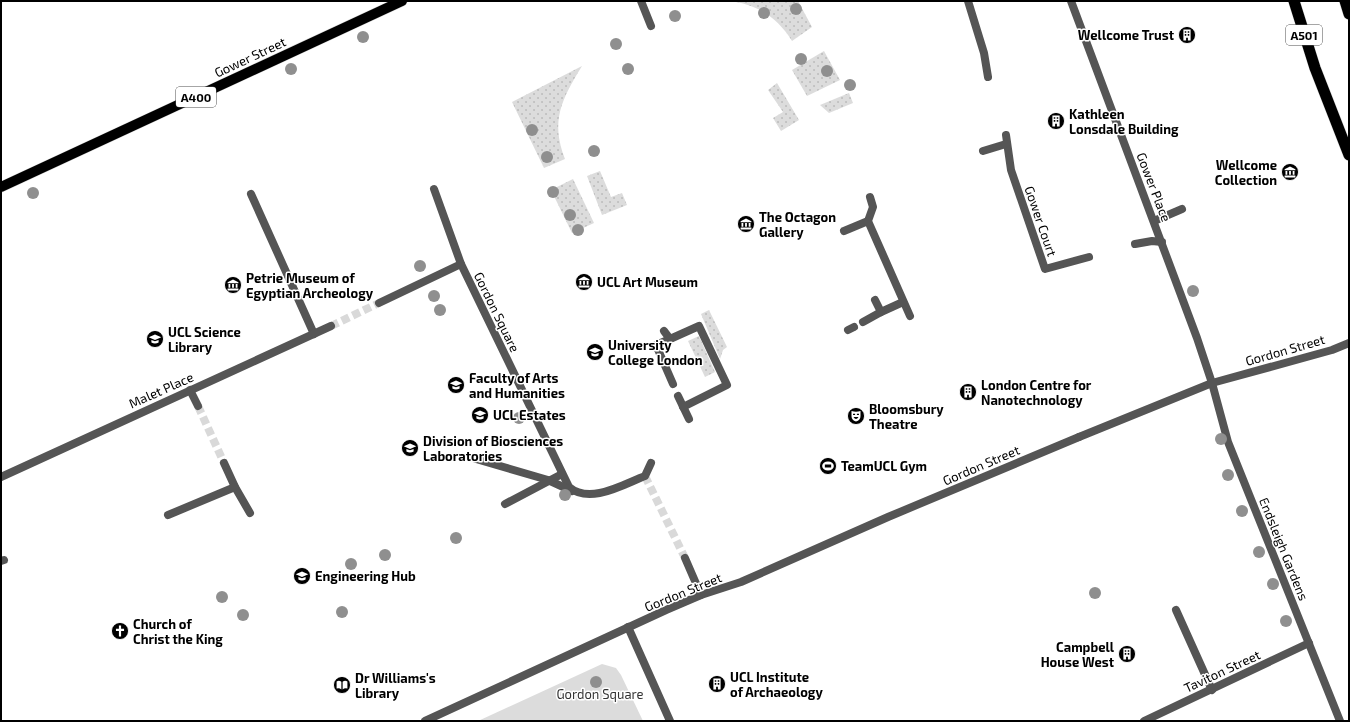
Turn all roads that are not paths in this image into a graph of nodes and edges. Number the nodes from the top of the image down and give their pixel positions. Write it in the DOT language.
graph roads {
  1 [pos="402,1"];
  2 [pos="641,1"];
  3 [pos="968,1"];
  4 [pos="1071,1"];
  5 [pos="1294,1"];
  6 [pos="1345,1"];
  7 [pos="1349,14"];
  8 [pos="651,26"];
  9 [pos="988,76"];
  10 [pos="1006,135"];
  11 [pos="1006,144"];
  12 [pos="983,151"];
  13 [pos="1349,155"];
  14 [pos="1,187"];
  15 [pos="434,189"];
  16 [pos="251,194"];
  17 [pos="870,197"];
  18 [pos="1182,209"];
  19 [pos="868,221"];
  20 [pos="1154,221"];
  21 [pos="844,231"];
  22 [pos="1162,242"];
  23 [pos="1135,244"];
  24 [pos="1089,257"];
  25 [pos="461,264"];
  26 [pos="875,300"];
  27 [pos="903,302"];
  28 [pos="379,303"];
  29 [pos="881,312"];
  30 [pos="910,316"];
  31 [pos="863,322"];
  32 [pos="331,326"];
  33 [pos="664,331"];
  34 [pos="314,334"];
  35 [pos="670,339"];
  36 [pos="1349,343"];
  37 [pos="1212,383"];
  38 [pos="673,384"];
  39 [pos="190,390"];
  40 [pos="678,396"];
  41 [pos="198,406"];
  42 [pos="683,407"];
  43 [pos="689,420"];
  44 [pos="476,459"];
  45 [pos="224,463"];
  46 [pos="651,463"];
  47 [pos="562,474"];
  48 [pos="1,477"];
  49 [pos="548,480"];
  50 [pos="235,488"];
  51 [pos="575,492"];
  52 [pos="505,504"];
  53 [pos="250,513"];
  54 [pos="168,514"];
  55 [pos="685,558"];
  56 [pos="701,595"];
  57 [pos="1176,610"];
  58 [pos="628,627"];
  59 [pos="1309,643"];
  60 [pos="1212,690"];
  61 [pos="425,721"];
  62 [pos="670,721"];
  63 [pos="1144,721"];
  64 [pos="1340,721"];
  1 -- 14 [label="main road, Gower Street / A400"];
  2 -- 8 [label="street"];
  3 -- 9 [label="street"];
  4 -- 20 [label="street, Gower Place"];
  5 -- 13 [label="highway, A501"];
  6 -- 7 [label="highway"];
  10 -- 11 [label="street, Gower Court"];
  11 -- 12 [label="street"];
  11 -- 24 [label="street, Gower Court"];
  15 -- 25 [label="street"];
  16 -- 34 [label="street"];
  17 -- 19 [label="street"];
  18 -- 20 [label="street"];
  19 -- 21 [label="street"];
  19 -- 27 [label="street"];
  20 -- 22 [label="street, Gower Place"];
  22 -- 23 [label="street"];
  22 -- 37 [label="street, Gower Place"];
  25 -- 28 [label="street, Gordon Square"];
  25 -- 47 [label="street, Gordon Square"];
  26 -- 29 [label="street"];
  27 -- 29 [label="street"];
  27 -- 30 [label="street"];
  29 -- 31 [label="street"];
  32 -- 34 [label="street, Malet Place"];
  33 -- 35 [label="street"];
  34 -- 39 [label="street, Malet Place"];
  35 -- 38 [label="street"];
  35 -- 42 [label="street"];
  36 -- 37 [label="street, Gordon Street"];
  37 -- 56 [label="street, Gordon Street"];
  37 -- 59 [label="street, Endsleigh Gardens"];
  39 -- 41 [label="street"];
  39 -- 48 [label="street, Malet Place"];
  40 -- 42 [label="street"];
  42 -- 43 [label="street"];
  44 -- 49 [label="street"];
  45 -- 50 [label="street"];
  46 -- 51 [label="street"];
  47 -- 49 [label="street"];
  47 -- 51 [label="street, Gordon Square"];
  49 -- 51 [label="street"];
  49 -- 52 [label="street"];
  50 -- 53 [label="street"];
  50 -- 54 [label="street"];
  55 -- 56 [label="street"];
  56 -- 58 [label="street, Gordon Street"];
  57 -- 60 [label="street"];
  58 -- 61 [label="street"];
  58 -- 62 [label="street"];
  59 -- 60 [label="street, Taviton Street"];
  59 -- 64 [label="street, Endsleigh Gardens"];
  60 -- 63 [label="street, Taviton Street"];
}
